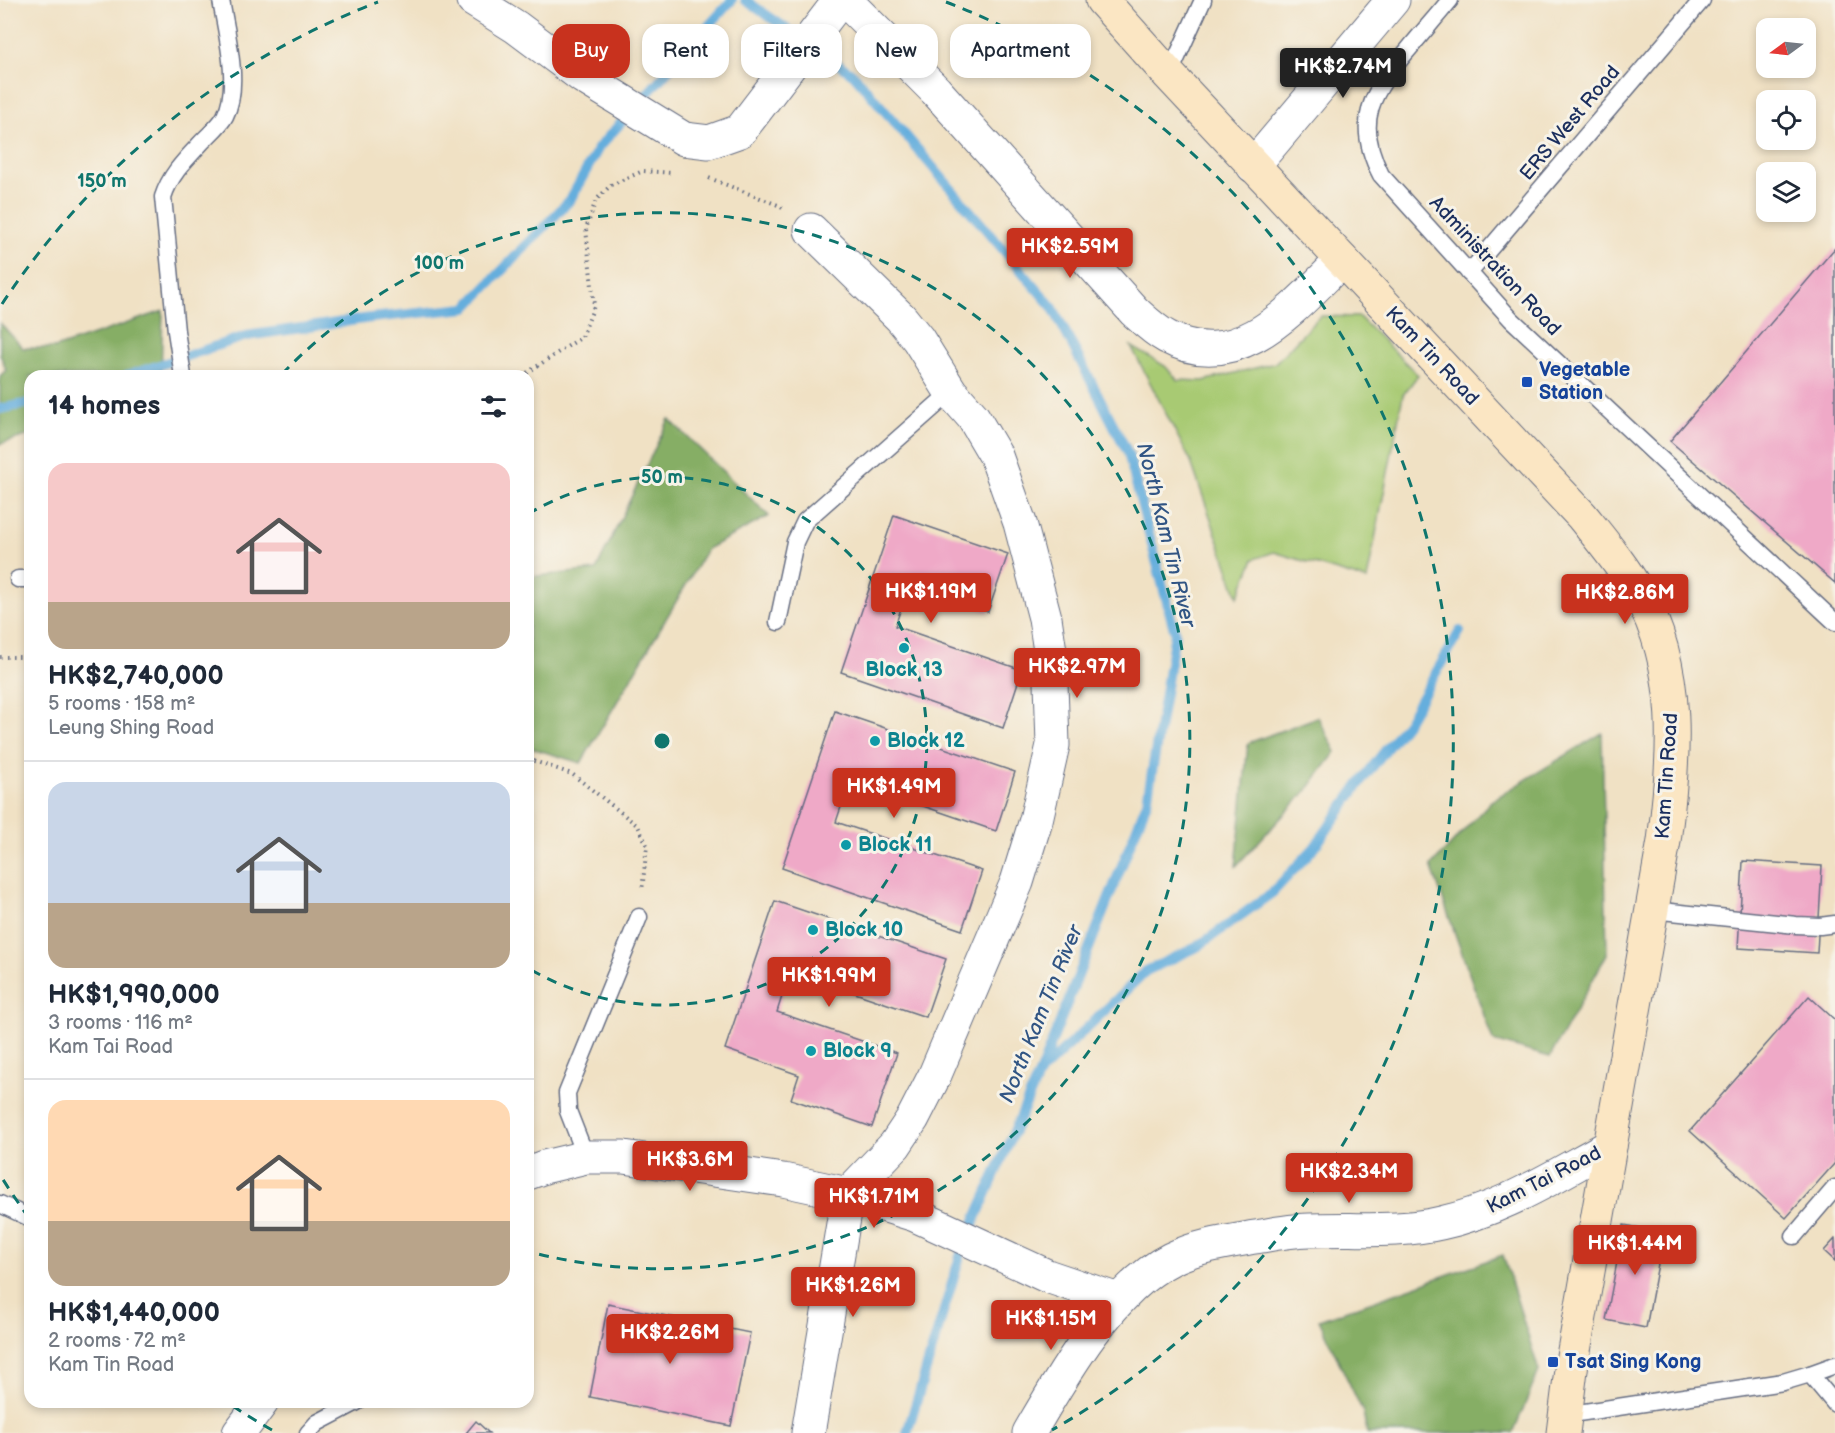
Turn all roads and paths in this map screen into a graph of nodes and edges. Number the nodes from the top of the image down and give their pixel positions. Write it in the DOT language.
graph roads {
  1 [pos="221,0"];
  2 [pos="473,0"];
  3 [pos="1102,0"];
  4 [pos="1203,0"];
  5 [pos="1393,0"];
  6 [pos="1450,0"];
  7 [pos="1702,0"];
  8 [pos="837,6"];
  9 [pos="1168,75"];
  10 [pos="1253,165"];
  11 [pos="677,173"];
  12 [pos="700,174"];
  13 [pos="811,230"];
  14 [pos="1342,260"];
  15 [pos="1469,273"];
  16 [pos="182,370"];
  17 [pos="530,370"];
  18 [pos="951,392"];
  19 [pos="778,622"];
  20 [pos="1835,622"];
  21 [pos="0,657"];
  22 [pos="24,657"];
  23 [pos="534,761"];
  24 [pos="1652,910"];
  25 [pos="639,917"];
  26 [pos="1835,924"];
  27 [pos="1610,1146"];
  28 [pos="586,1157"];
  29 [pos="534,1171"];
  30 [pos="1835,1188"];
  31 [pos="848,1194"];
  32 [pos="0,1204"];
  33 [pos="24,1215"];
  34 [pos="1794,1236"];
  35 [pos="1118,1300"];
  36 [pos="1835,1365"];
  37 [pos="1810,1374"];
  38 [pos="1835,1404"];
  39 [pos="258,1408"];
  40 [pos="345,1408"];
  41 [pos="1564,1424"];
  42 [pos="239,1433"];
  43 [pos="308,1433"];
  44 [pos="808,1433"];
  45 [pos="1029,1433"];
  1 -- 16 [label="lane"];
  2 -- 8 [label="street"];
  3 -- 9 [label="main road, Kam Tin Road"];
  4 -- 9 [label="lane"];
  5 -- 10 [label="street"];
  6 -- 15 [label="lane, Administration Road"];
  7 -- 15 [label="lane, ERS West Road"];
  8 -- 14 [label="street"];
  9 -- 10 [label="main road, Kam Tin Road"];
  10 -- 14 [label="main road, Kam Tin Road"];
  11 -- 17 [label="path"];
  12 -- 13 [label="path"];
  13 -- 18 [label="street"];
  14 -- 24 [label="main road, Kam Tin Road"];
  15 -- 20 [label="lane, Administration Road"];
  18 -- 19 [label="lane"];
  18 -- 31 [label="street"];
  21 -- 22 [label="path"];
  23 -- 25 [label="path"];
  24 -- 26 [label="lane"];
  24 -- 27 [label="main road, Kam Tin Road"];
  25 -- 28 [label="lane"];
  27 -- 35 [label="street, Kam Tai Road"];
  27 -- 41 [label="main road, Kam Tin Road"];
  28 -- 29 [label="street"];
  28 -- 31 [label="street"];
  30 -- 34 [label="lane"];
  31 -- 35 [label="street"];
  31 -- 44 [label="street"];
  32 -- 33 [label="lane"];
  35 -- 45 [label="street, Kam Tai Road"];
  36 -- 37 [label="lane"];
  37 -- 38 [label="lane"];
  37 -- 41 [label="lane"];
  39 -- 42 [label="street"];
  40 -- 43 [label="lane"];
}
